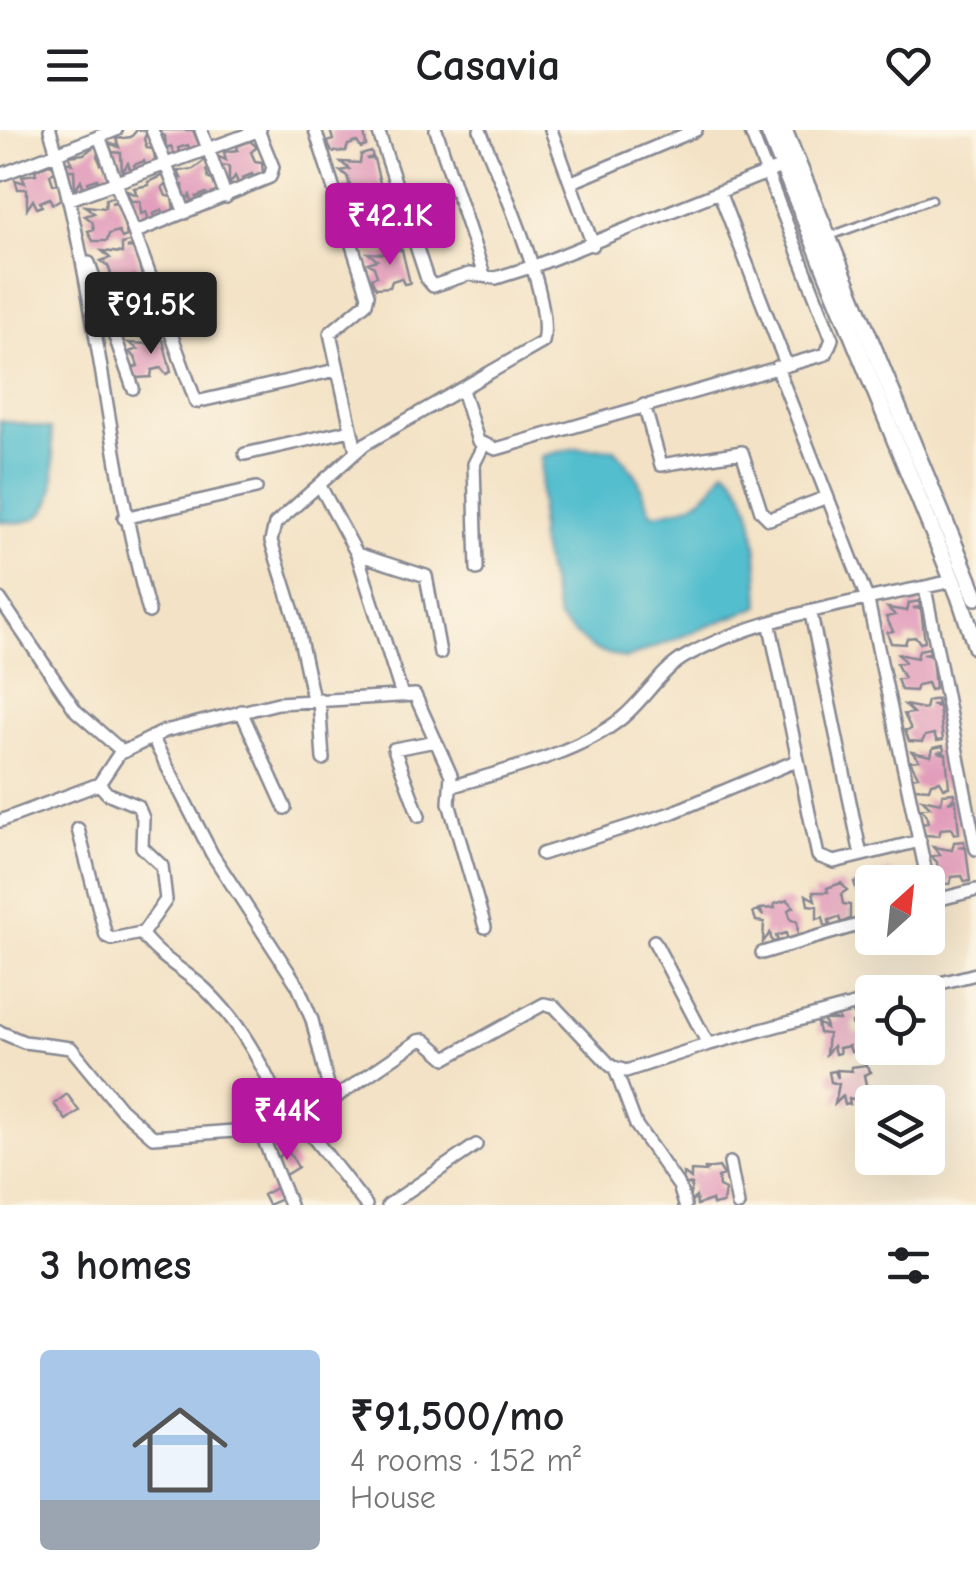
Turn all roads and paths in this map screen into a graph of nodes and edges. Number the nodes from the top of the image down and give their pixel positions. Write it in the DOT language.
graph roads {
  1 [pos="50,130"];
  2 [pos="116,130"];
  3 [pos="152,130"];
  4 [pos="201,130"];
  5 [pos="259,130"];
  6 [pos="315,130"];
  7 [pos="378,130"];
  8 [pos="436,130"];
  9 [pos="480,130"];
  10 [pos="551,130"];
  11 [pos="696,130"];
  12 [pos="750,130"];
  13 [pos="768,130"];
  14 [pos="784,130"];
  15 [pos="99,136"];
  16 [pos="209,149"];
  17 [pos="57,152"];
  18 [pos="790,164"];
  19 [pos="166,165"];
  20 [pos="767,173"];
  21 [pos="0,175"];
  22 [pos="572,182"];
  23 [pos="118,184"];
  24 [pos="719,192"];
  25 [pos="226,197"];
  26 [pos="70,199"];
  27 [pos="932,199"];
  28 [pos="186,213"];
  29 [pos="136,232"];
  30 [pos="826,237"];
  31 [pos="593,245"];
  32 [pos="83,250"];
  33 [pos="531,266"];
  34 [pos="484,275"];
  35 [pos="782,365"];
  36 [pos="336,370"];
  37 [pos="133,388"];
  38 [pos="462,390"];
  39 [pos="644,405"];
  40 [pos="350,430"];
  41 [pos="483,446"];
  42 [pos="356,451"];
  43 [pos="245,454"];
  44 [pos="320,486"];
  45 [pos="256,488"];
  46 [pos="827,497"];
  47 [pos="124,518"];
  48 [pos="357,554"];
  49 [pos="477,569"];
  50 [pos="925,588"];
  51 [pos="967,592"];
  52 [pos="0,598"];
  53 [pos="868,601"];
  54 [pos="149,612"];
  55 [pos="811,614"];
  56 [pos="770,626"];
  57 [pos="976,648"];
  58 [pos="440,654"];
  59 [pos="401,692"];
  60 [pos="316,699"];
  61 [pos="241,710"];
  62 [pos="152,737"];
  63 [pos="436,740"];
  64 [pos="122,751"];
  65 [pos="323,759"];
  66 [pos="796,761"];
  67 [pos="99,784"];
  68 [pos="453,786"];
  69 [pos="285,808"];
  70 [pos="419,816"];
  71 [pos="0,822"];
  72 [pos="78,828"];
  73 [pos="920,841"];
  74 [pos="976,849"];
  75 [pos="542,854"];
  76 [pos="861,855"];
  77 [pos="924,865"];
  78 [pos="976,890"];
  79 [pos="945,898"];
  80 [pos="484,926"];
  81 [pos="855,926"];
  82 [pos="142,934"];
  83 [pos="654,941"];
  84 [pos="762,954"];
  85 [pos="976,974"];
  86 [pos="945,982"];
  87 [pos="855,1005"];
  88 [pos="0,1032"];
  89 [pos="708,1044"];
  90 [pos="615,1069"];
  91 [pos="332,1101"];
  92 [pos="284,1112"];
  93 [pos="257,1124"];
  94 [pos="307,1125"];
  95 [pos="476,1145"];
  96 [pos="730,1163"];
  97 [pos="290,1205"];
  98 [pos="366,1205"];
  99 [pos="388,1205"];
  100 [pos="685,1205"];
  101 [pos="738,1205"];
  1 -- 17 [label="street"];
  2 -- 15 [label="street"];
  3 -- 19 [label="street"];
  4 -- 16 [label="street"];
  5 -- 16 [label="street"];
  5 -- 25 [label="street"];
  6 -- 36 [label="street"];
  7 -- 34 [label="street"];
  8 -- 34 [label="street"];
  9 -- 33 [label="street"];
  10 -- 22 [label="street"];
  11 -- 22 [label="street"];
  12 -- 20 [label="street"];
  13 -- 18 [label="street"];
  14 -- 18 [label="street"];
  15 -- 17 [label="street"];
  15 -- 23 [label="street"];
  16 -- 19 [label="street"];
  16 -- 25 [label="street"];
  17 -- 21 [label="street"];
  17 -- 26 [label="street"];
  18 -- 20 [label="street"];
  18 -- 30 [label="street"];
  18 -- 51 [label="street"];
  19 -- 23 [label="street"];
  19 -- 28 [label="street"];
  20 -- 24 [label="street"];
  20 -- 35 [label="street"];
  22 -- 31 [label="street"];
  23 -- 26 [label="street"];
  23 -- 29 [label="street"];
  24 -- 31 [label="street"];
  24 -- 35 [label="street"];
  25 -- 28 [label="street"];
  26 -- 32 [label="street"];
  27 -- 30 [label="lane"];
  28 -- 29 [label="street"];
  29 -- 36 [label="street"];
  30 -- 51 [label="street"];
  31 -- 33 [label="street"];
  32 -- 37 [label="street"];
  32 -- 47 [label="street"];
  33 -- 34 [label="street"];
  33 -- 38 [label="street"];
  35 -- 39 [label="street"];
  35 -- 46 [label="street"];
  36 -- 40 [label="street"];
  38 -- 41 [label="street"];
  38 -- 42 [label="street"];
  39 -- 41 [label="street"];
  39 -- 46 [label="street"];
  40 -- 42 [label="street"];
  40 -- 43 [label="street"];
  41 -- 49 [label="street"];
  42 -- 44 [label="street"];
  44 -- 48 [label="street"];
  44 -- 60 [label="street"];
  45 -- 47 [label="street"];
  46 -- 53 [label="street"];
  47 -- 54 [label="street"];
  48 -- 58 [label="street"];
  48 -- 59 [label="street"];
  50 -- 51 [label="street"];
  50 -- 53 [label="street"];
  50 -- 74 [label="street"];
  51 -- 57 [label="street"];
  52 -- 64 [label="street"];
  53 -- 55 [label="street"];
  53 -- 73 [label="street"];
  55 -- 56 [label="street"];
  55 -- 76 [label="street"];
  56 -- 66 [label="street"];
  56 -- 68 [label="street"];
  59 -- 60 [label="street"];
  59 -- 63 [label="street"];
  60 -- 61 [label="street"];
  60 -- 65 [label="street"];
  61 -- 62 [label="street"];
  61 -- 69 [label="street"];
  62 -- 64 [label="street"];
  62 -- 91 [label="street"];
  63 -- 68 [label="street"];
  63 -- 70 [label="street"];
  64 -- 67 [label="street"];
  66 -- 75 [label="street"];
  66 -- 76 [label="street"];
  67 -- 71 [label="street"];
  67 -- 82 [label="street"];
  68 -- 80 [label="street"];
  72 -- 82 [label="street"];
  73 -- 76 [label="street"];
  73 -- 77 [label="street"];
  78 -- 79 [label="street"];
  81 -- 84 [label="street"];
  82 -- 92 [label="street"];
  83 -- 89 [label="street"];
  85 -- 86 [label="street"];
  87 -- 89 [label="street"];
  88 -- 93 [label="street"];
  89 -- 90 [label="street"];
  90 -- 91 [label="street"];
  90 -- 100 [label="street"];
  91 -- 94 [label="street"];
  92 -- 93 [label="street"];
  92 -- 94 [label="street"];
  93 -- 97 [label="street"];
  94 -- 98 [label="street"];
  95 -- 99 [label="street"];
  96 -- 101 [label="street"];
}
